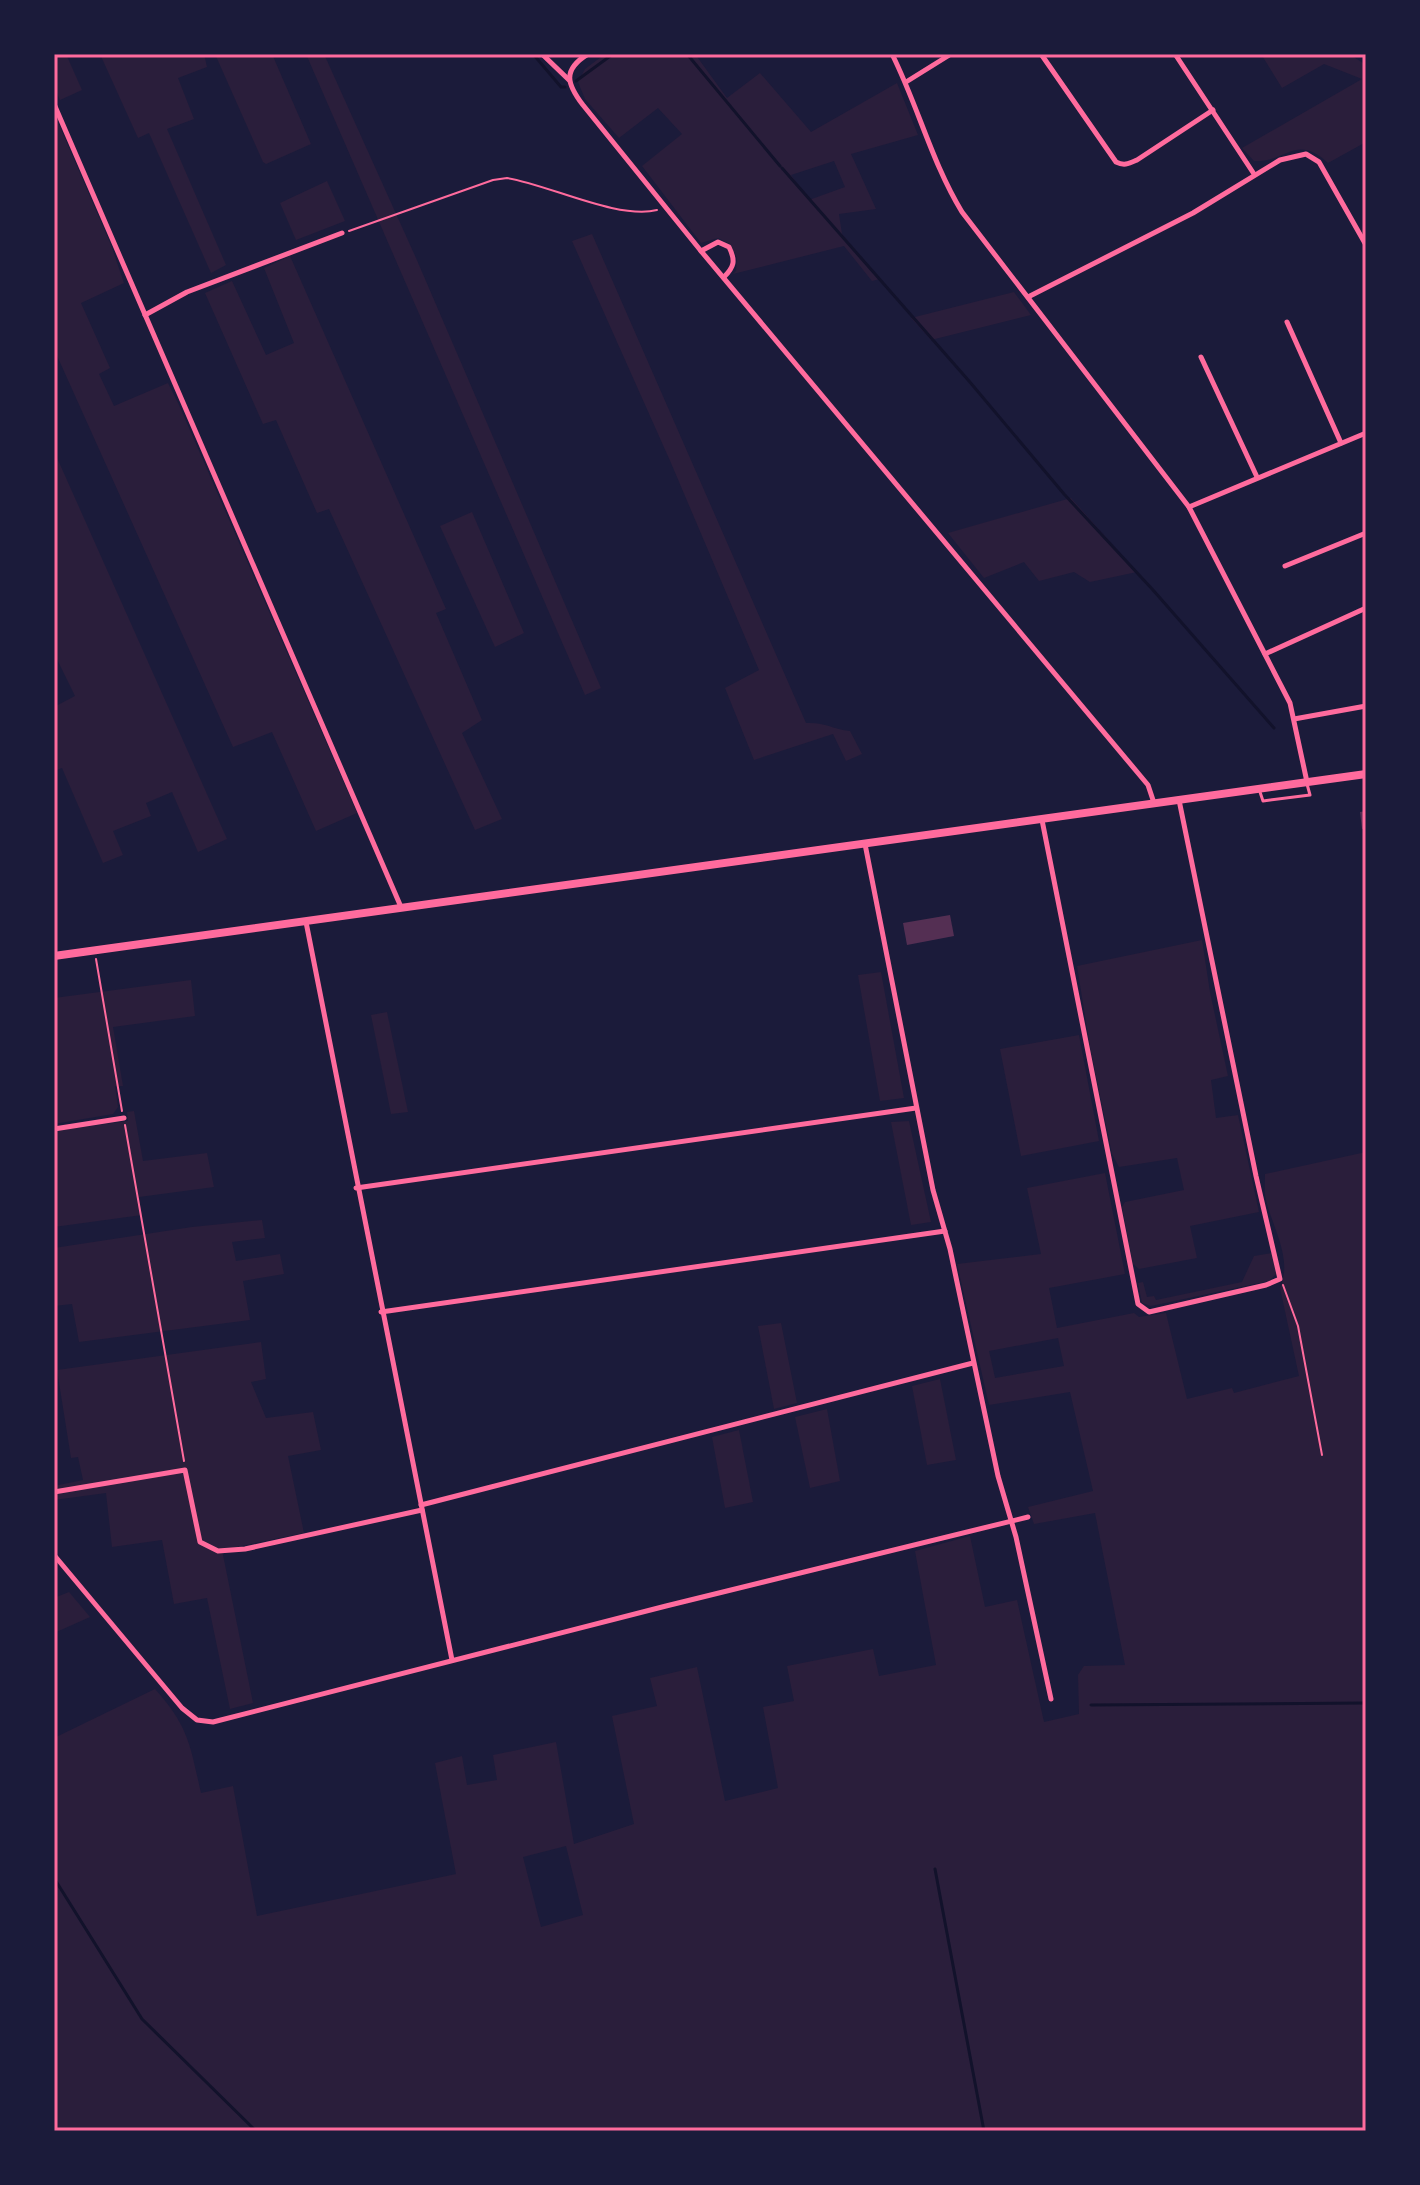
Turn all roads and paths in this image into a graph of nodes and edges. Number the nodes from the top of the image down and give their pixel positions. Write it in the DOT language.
graph roads {
  1 [pos="542,54"];
  2 [pos="588,54"];
  3 [pos="892,54"];
  4 [pos="951,54"];
  5 [pos="1041,54"];
  6 [pos="1175,54"];
  7 [pos="569,80"];
  8 [pos="906,82"];
  9 [pos="54,104"];
  10 [pos="1213,110"];
  11 [pos="1254,174"];
  12 [pos="666,207"];
  13 [pos="342,233"];
  14 [pos="1366,245"];
  15 [pos="701,251"];
  16 [pos="723,277"];
  17 [pos="1028,297"];
  18 [pos="145,315"];
  19 [pos="1287,322"];
  20 [pos="1201,357"];
  21 [pos="1366,433"];
  22 [pos="1341,443"];
  23 [pos="1257,477"];
  24 [pos="1189,507"];
  25 [pos="1366,533"];
  26 [pos="1285,566"];
  27 [pos="1366,608"];
  28 [pos="1265,654"];
  29 [pos="1366,706"];
  30 [pos="1294,719"];
  31 [pos="1366,774"];
  32 [pos="1307,782"];
  33 [pos="1179,800"];
  34 [pos="1154,803"];
  35 [pos="1042,820"];
  36 [pos="865,843"];
  37 [pos="401,908"];
  38 [pos="306,922"];
  39 [pos="94,950"];
  40 [pos="54,956"];
  41 [pos="916,1108"];
  42 [pos="124,1118"];
  43 [pos="54,1129"];
  44 [pos="356,1188"];
  45 [pos="945,1231"];
  46 [pos="1280,1279"];
  47 [pos="381,1312"];
  48 [pos="973,1363"];
  49 [pos="1322,1455"];
  50 [pos="185,1470"];
  51 [pos="54,1492"];
  52 [pos="421,1508"];
  53 [pos="1028,1517"];
  54 [pos="1011,1520"];
  55 [pos="54,1555"];
  56 [pos="452,1660"];
  57 [pos="1051,1699"];
  1 -- 7 [label="street"];
  2 -- 7 [label="street"];
  3 -- 8 [label="street"];
  4 -- 8 [label="street"];
  5 -- 10 [label="street"];
  6 -- 10 [label="street"];
  7 -- 12 [label="street"];
  8 -- 17 [label="street"];
  9 -- 18 [label="street"];
  10 -- 11 [label="street"];
  11 -- 14 [label="street"];
  11 -- 17 [label="street"];
  12 -- 13 [label="path"];
  12 -- 15 [label="street"];
  13 -- 18 [label="street"];
  15 -- 16 [label="street"];
  15 -- 16 [label="street"];
  16 -- 34 [label="street"];
  17 -- 24 [label="street"];
  18 -- 37 [label="street"];
  19 -- 22 [label="street"];
  20 -- 23 [label="street"];
  21 -- 22 [label="street"];
  22 -- 23 [label="street"];
  23 -- 24 [label="street"];
  24 -- 28 [label="street"];
  25 -- 26 [label="street"];
  27 -- 28 [label="street"];
  28 -- 30 [label="street"];
  29 -- 30 [label="street"];
  30 -- 32 [label="street"];
  31 -- 32 [label="main road"];
  32 -- 33 [label="main road"];
  33 -- 34 [label="main road"];
  33 -- 46 [label="street"];
  34 -- 35 [label="main road"];
  35 -- 36 [label="main road"];
  35 -- 46 [label="street"];
  36 -- 37 [label="main road"];
  36 -- 41 [label="street"];
  37 -- 38 [label="main road"];
  38 -- 39 [label="main road"];
  38 -- 44 [label="street"];
  39 -- 40 [label="main road"];
  39 -- 42 [label="path"];
  41 -- 44 [label="street"];
  41 -- 45 [label="street"];
  42 -- 43 [label="street"];
  42 -- 50 [label="path"];
  44 -- 47 [label="street"];
  45 -- 47 [label="street"];
  45 -- 48 [label="street"];
  46 -- 49 [label="path"];
  47 -- 52 [label="street"];
  48 -- 52 [label="street"];
  48 -- 54 [label="street"];
  50 -- 51 [label="street"];
  50 -- 52 [label="street"];
  52 -- 56 [label="street"];
  53 -- 54 [label="street"];
  54 -- 56 [label="street"];
  54 -- 57 [label="street"];
  55 -- 56 [label="street"];
}
